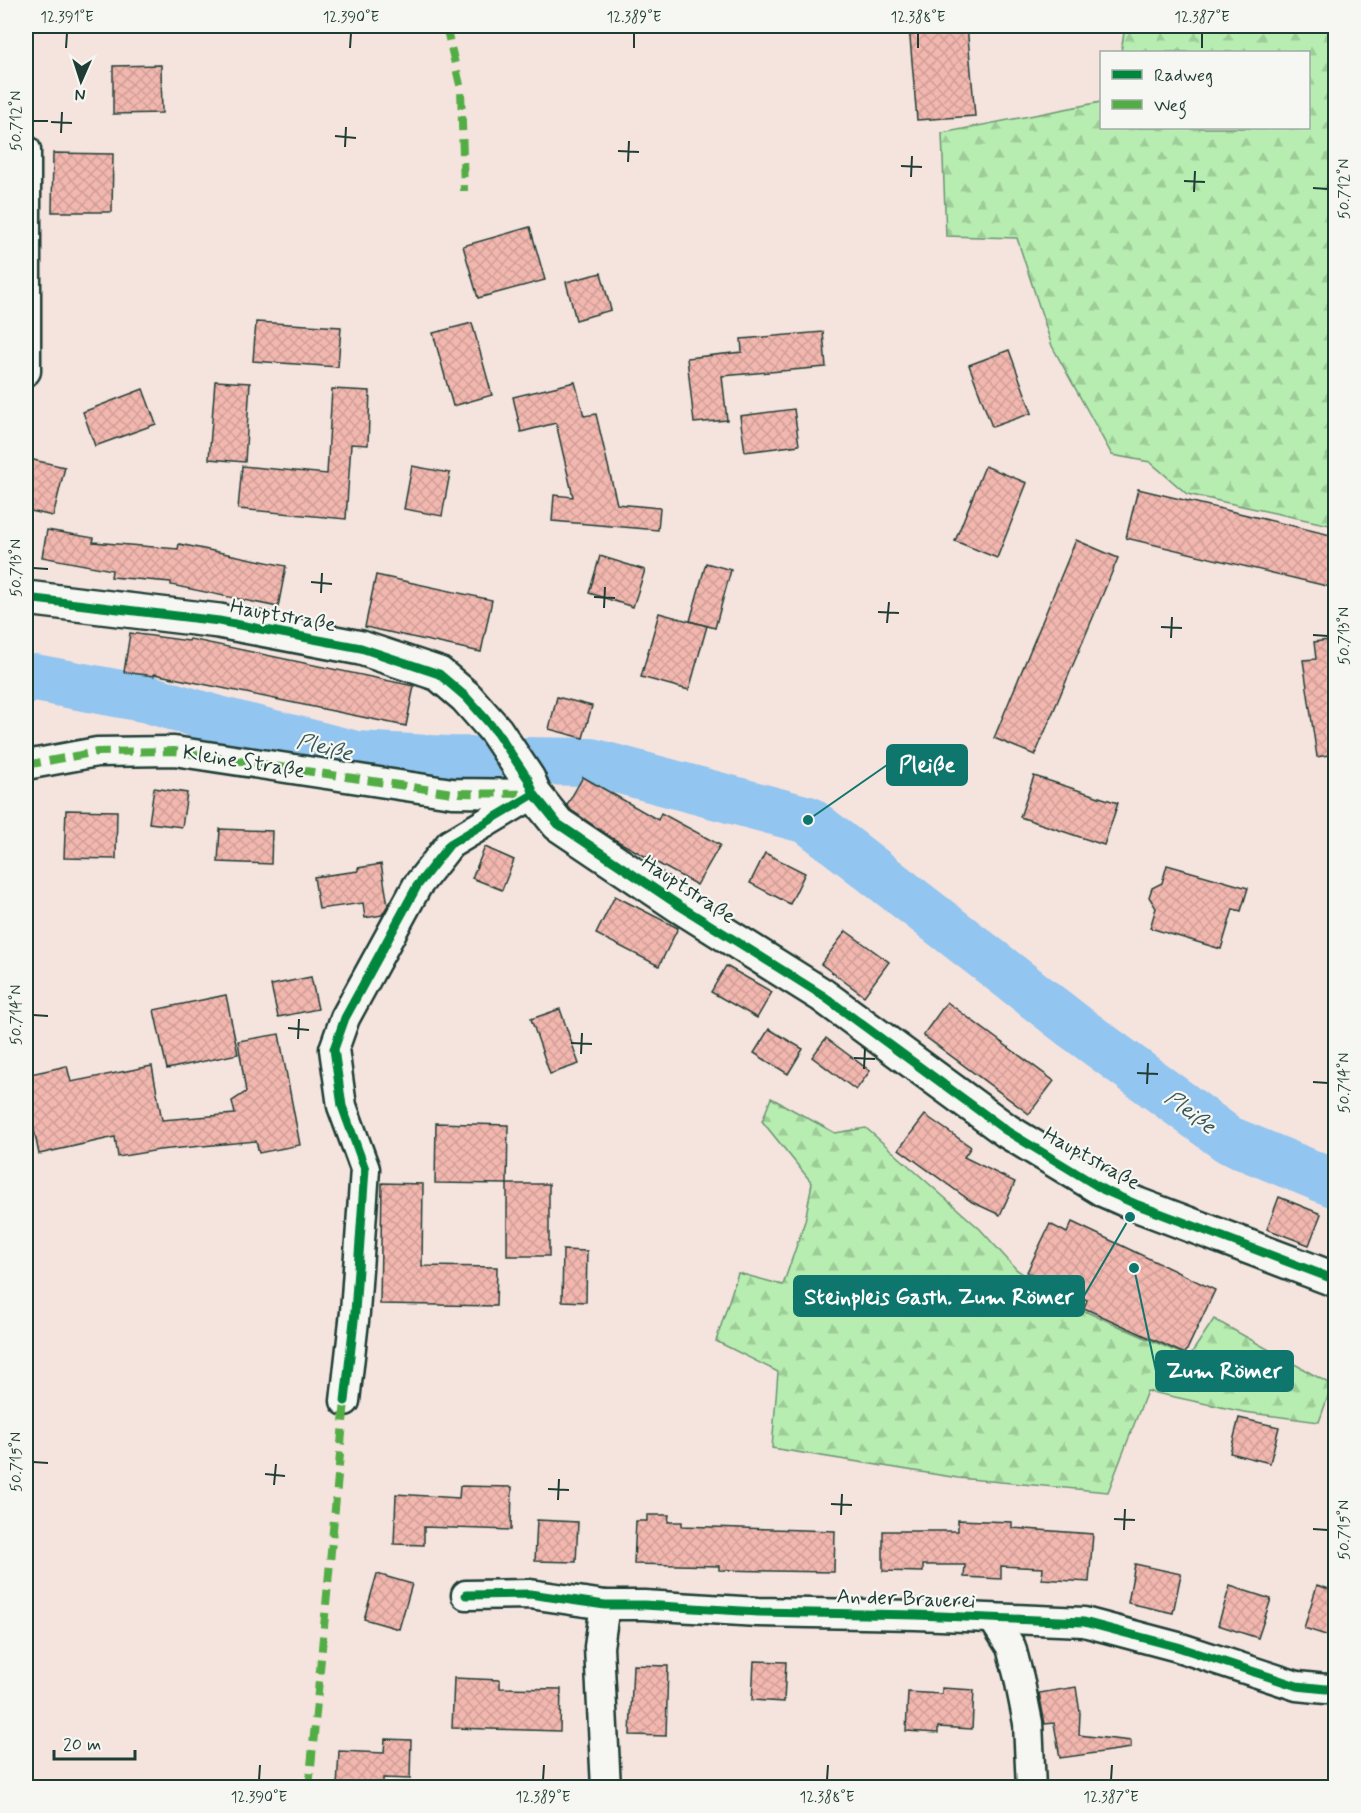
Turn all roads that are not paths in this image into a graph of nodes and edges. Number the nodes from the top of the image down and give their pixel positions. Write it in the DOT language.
graph roads {
  1 [pos="26,150"];
  2 [pos="26,371"];
  3 [pos="26,598"];
  4 [pos="26,765"];
  5 [pos="531,787"];
  6 [pos="1335,1280"];
  7 [pos="345,1401"];
  8 [pos="466,1595"];
  9 [pos="605,1605"];
  10 [pos="993,1619"];
  11 [pos="1335,1688"];
  12 [pos="606,1788"];
  13 [pos="1031,1788"];
  1 -- 2 [label="street"];
  3 -- 5 [label="main road, Hauptstraße"];
  4 -- 5 [label="street, Kleine Straße"];
  5 -- 6 [label="main road, Hauptstraße"];
  5 -- 7 [label="street"];
  8 -- 9 [label="street, An der Brauerei"];
  9 -- 10 [label="street, An der Brauerei"];
  9 -- 12 [label="street"];
  10 -- 11 [label="street, An der Brauerei"];
  10 -- 13 [label="street, An der Brauerei"];
}
